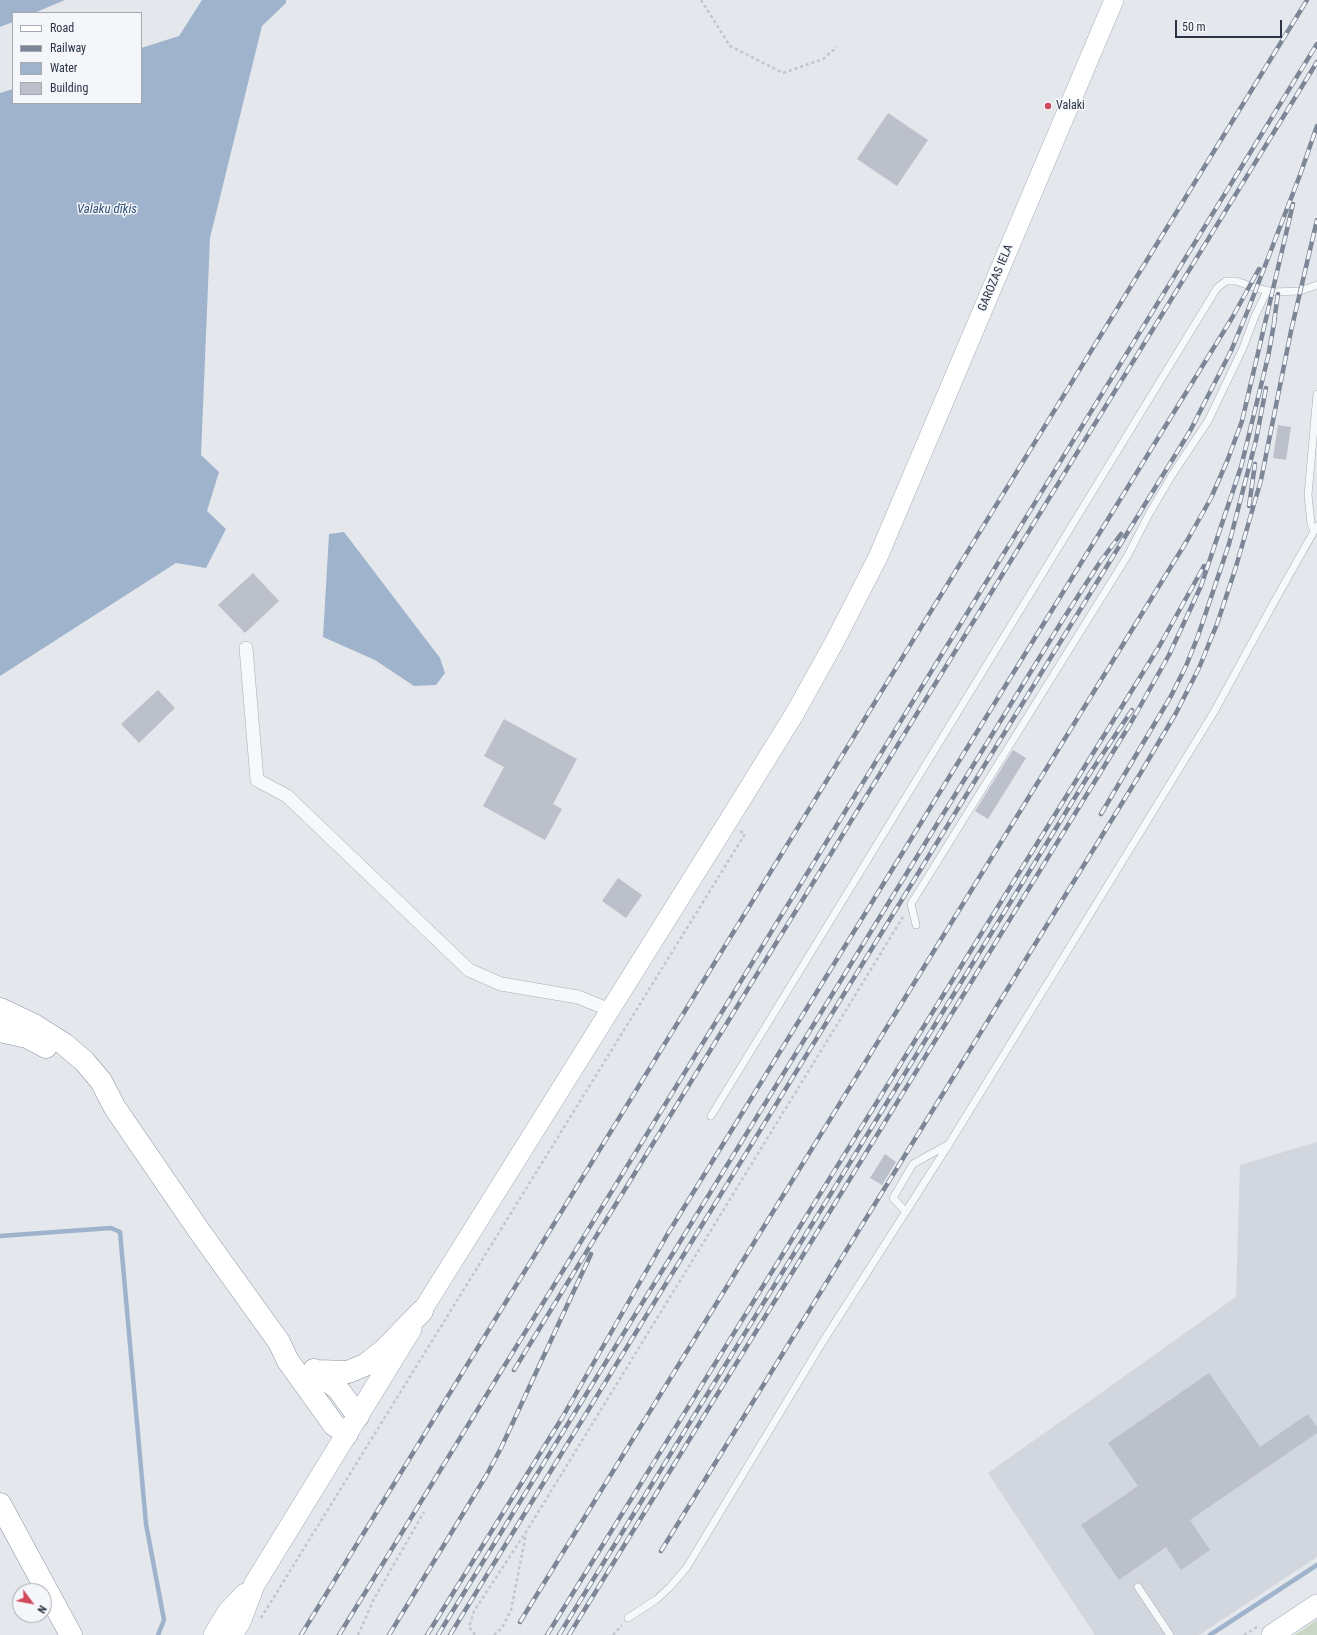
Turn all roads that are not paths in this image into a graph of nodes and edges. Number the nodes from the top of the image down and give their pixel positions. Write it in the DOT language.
graph roads {
  1 [pos="1114,0"];
  2 [pos="1317,285"];
  3 [pos="1267,291"];
  4 [pos="1317,394"];
  5 [pos="1315,528"];
  6 [pos="246,648"];
  7 [pos="916,925"];
  8 [pos="0,1009"];
  9 [pos="610,1010"];
  10 [pos="0,1031"];
  11 [pos="115,1108"];
  12 [pos="711,1116"];
  13 [pos="949,1144"];
  14 [pos="906,1212"];
  15 [pos="422,1311"];
  16 [pos="279,1342"];
  17 [pos="317,1371"];
  18 [pos="352,1425"];
  19 [pos="0,1504"];
  20 [pos="254,1585"];
  21 [pos="1138,1587"];
  22 [pos="1317,1605"];
  23 [pos="628,1618"];
  24 [pos="71,1635"];
  25 [pos="214,1635"];
  26 [pos="232,1635"];
  27 [pos="1170,1635"];
  28 [pos="1272,1635"];
  1 -- 9 [label="main road, GAROZAS IELA"];
  2 -- 3 [label="lane"];
  3 -- 7 [label="lane"];
  3 -- 12 [label="lane"];
  4 -- 5 [label="lane"];
  5 -- 13 [label="lane"];
  6 -- 9 [label="street"];
  8 -- 11 [label="highway"];
  9 -- 15 [label="main road, GAROZAS IELA"];
  10 -- 11 [label="highway"];
  11 -- 16 [label="highway"];
  13 -- 14 [label="lane"];
  13 -- 14 [label="lane"];
  14 -- 23 [label="lane"];
  15 -- 17 [label="highway"];
  15 -- 18 [label="main road"];
  16 -- 17 [label="highway"];
  16 -- 18 [label="highway"];
  17 -- 18 [label="highway"];
  18 -- 20 [label="main road"];
  19 -- 24 [label="highway"];
  20 -- 25 [label="main road"];
  20 -- 26 [label="main road"];
  21 -- 27 [label="lane"];
  22 -- 28 [label="main road"];
}
